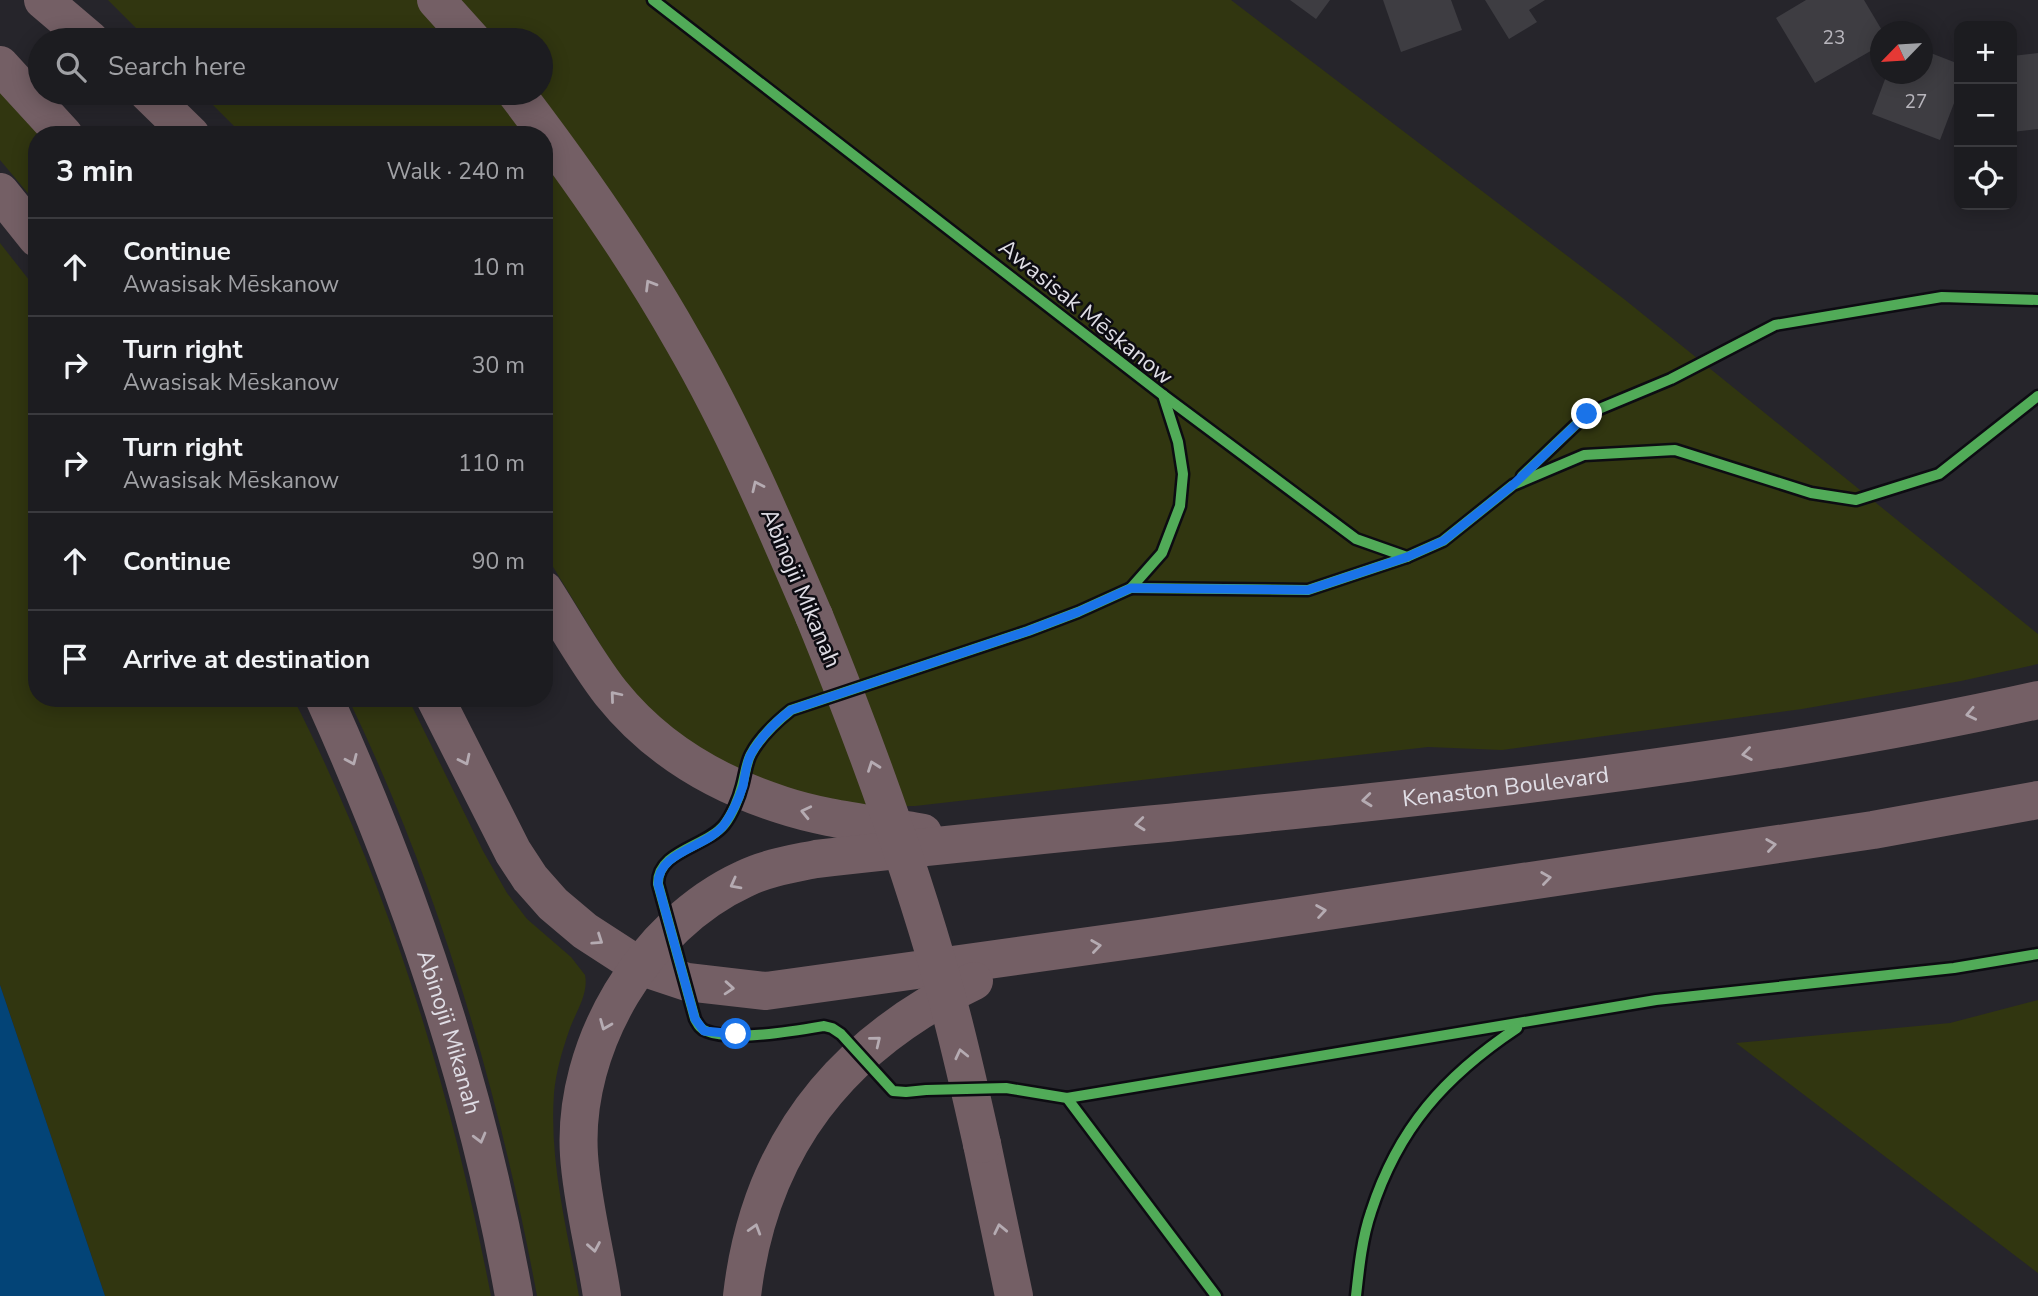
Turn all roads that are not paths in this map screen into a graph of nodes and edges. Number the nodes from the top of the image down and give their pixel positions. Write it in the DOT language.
graph roads {
  1 [pos="43,0"];
  2 [pos="436,0"];
  3 [pos="76,28"];
  4 [pos="461,28"];
  5 [pos="0,65"];
  6 [pos="28,96"];
  7 [pos="37,105"];
  8 [pos="160,105"];
  9 [pos="525,105"];
  10 [pos="56,126"];
  11 [pos="182,126"];
  12 [pos="541,126"];
  13 [pos="553,142"];
  14 [pos="0,192"];
  15 [pos="28,227"];
  16 [pos="553,604"];
  17 [pos="2038,700"];
  18 [pos="328,707"];
  19 [pos="439,707"];
  20 [pos="2038,800"];
  21 [pos="970,841"];
  22 [pos="1029,955"];
  23 [pos="639,966"];
  24 [pos="514,1296"];
  25 [pos="602,1296"];
  26 [pos="742,1296"];
  27 [pos="1014,1296"];
  1 -- 3 [label="main road"];
  2 -- 4 [label="main road"];
  5 -- 6 [label="main road"];
  7 -- 10 [label="main road"];
  8 -- 11 [label="main road"];
  12 -- 9 [label="main road, Abinojii Mikanah, one-way, bridge"];
  27 -- 13 [label="main road, Abinojii Mikanah, one-way, bridge"];
  14 -- 15 [label="main road"];
  21 -- 16 [label="main road, one-way"];
  17 -- 21 [label="main road, Kenaston Boulevard, one-way"];
  18 -- 24 [label="main road, Abinojii Mikanah, one-way"];
  19 -- 23 [label="main road, one-way"];
  22 -- 20 [label="main road, one-way"];
  21 -- 23 [label="main road, Kenaston Boulevard, one-way"];
  23 -- 22 [label="main road, one-way"];
  26 -- 22 [label="main road, one-way"];
  23 -- 25 [label="main road, Kenaston Boulevard, one-way"];
}
